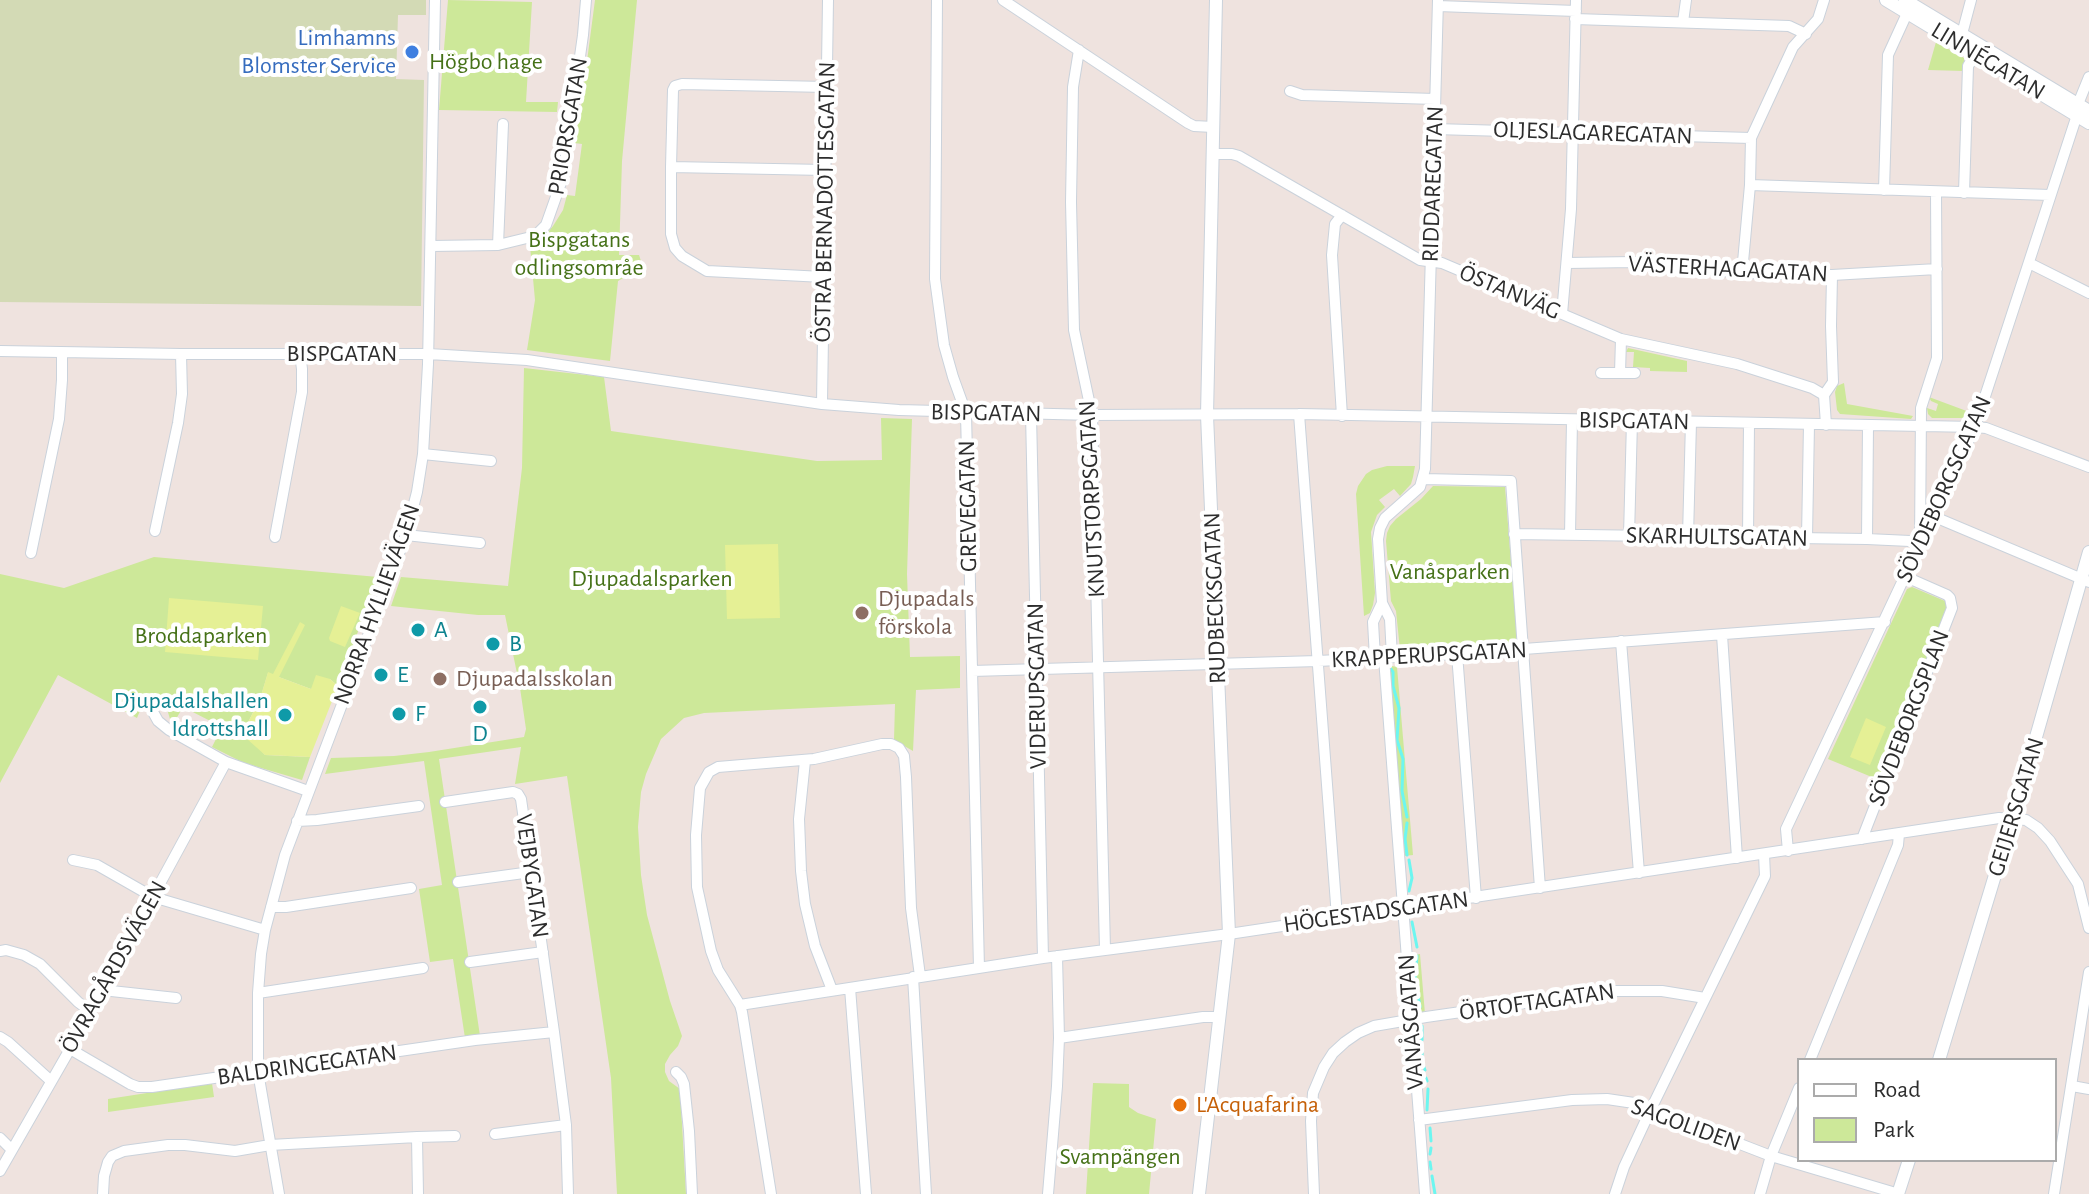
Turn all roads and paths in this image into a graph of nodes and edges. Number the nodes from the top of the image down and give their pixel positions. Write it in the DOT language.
graph roads {
  1 [pos="435,0"];
  2 [pos="586,0"];
  3 [pos="828,0"];
  4 [pos="937,0"];
  5 [pos="1003,0"];
  6 [pos="1216,0"];
  7 [pos="1686,0"];
  8 [pos="1824,0"];
  9 [pos="1886,0"];
  10 [pos="1971,0"];
  11 [pos="1438,3"];
  12 [pos="1908,6"];
  13 [pos="1576,10"];
  14 [pos="1683,22"];
  15 [pos="1806,34"];
  16 [pos="1962,34"];
  17 [pos="1079,50"];
  18 [pos="1977,50"];
  19 [pos="2089,77"];
  20 [pos="827,87"];
  21 [pos="1290,91"];
  22 [pos="1435,99"];
  23 [pos="2081,110"];
  24 [pos="2089,123"];
  25 [pos="503,124"];
  26 [pos="1213,127"];
  27 [pos="1435,129"];
  28 [pos="1572,134"];
  29 [pos="1751,138"];
  30 [pos="1213,154"];
  31 [pos="671,167"];
  32 [pos="825,170"];
  33 [pos="1750,185"];
  34 [pos="1884,190"];
  35 [pos="1936,192"];
  36 [pos="1964,193"];
  37 [pos="2050,195"];
  38 [pos="1342,215"];
  39 [pos="498,245"];
  40 [pos="431,246"];
  41 [pos="1430,262"];
  42 [pos="1567,263"];
  43 [pos="2029,263"];
  44 [pos="1937,269"];
  45 [pos="1742,273"];
  46 [pos="1832,275"];
  47 [pos="823,277"];
  48 [pos="2089,293"];
  49 [pos="1562,314"];
  50 [pos="1621,339"];
  51 [pos="0,351"];
  52 [pos="62,353"];
  53 [pos="181,354"];
  54 [pos="300,354"];
  55 [pos="429,354"];
  56 [pos="1601,373"];
  57 [pos="1620,373"];
  58 [pos="1635,373"];
  59 [pos="1824,395"];
  60 [pos="822,404"];
  61 [pos="966,413"];
  62 [pos="1031,414"];
  63 [pos="1299,414"];
  64 [pos="1092,415"];
  65 [pos="1207,415"];
  66 [pos="1342,416"];
  67 [pos="1427,417"];
  68 [pos="1572,420"];
  69 [pos="1632,421"];
  70 [pos="1691,422"];
  71 [pos="1749,423"];
  72 [pos="1809,424"];
  73 [pos="1826,425"];
  74 [pos="1868,426"];
  75 [pos="1922,426"];
  76 [pos="1975,427"];
  77 [pos="423,454"];
  78 [pos="491,461"];
  79 [pos="2089,467"];
  80 [pos="1424,479"];
  81 [pos="1921,511"];
  82 [pos="1933,516"];
  83 [pos="155,531"];
  84 [pos="1514,534"];
  85 [pos="406,535"];
  86 [pos="1570,535"];
  87 [pos="1629,536"];
  88 [pos="1688,536"];
  89 [pos="275,537"];
  90 [pos="1748,537"];
  91 [pos="1807,538"];
  92 [pos="1867,539"];
  93 [pos="480,543"];
  94 [pos="1920,545"];
  95 [pos="2089,552"];
  96 [pos="31,553"];
  97 [pos="1906,577"];
  98 [pos="2085,581"];
  99 [pos="1382,603"];
  100 [pos="1885,622"];
  101 [pos="1722,635"];
  102 [pos="1621,641"];
  103 [pos="1522,650"];
  104 [pos="1457,654"];
  105 [pos="1384,658"];
  106 [pos="1318,661"];
  107 [pos="1217,664"];
  108 [pos="1100,667"];
  109 [pos="1037,669"];
  110 [pos="972,671"];
  111 [pos="153,712"];
  112 [pos="805,761"];
  113 [pos="226,762"];
  114 [pos="308,791"];
  115 [pos="445,802"];
  116 [pos="419,806"];
  117 [pos="2012,819"];
  118 [pos="297,821"];
  119 [pos="1899,834"];
  120 [pos="1862,839"];
  121 [pos="1788,851"];
  122 [pos="1764,854"];
  123 [pos="1737,858"];
  124 [pos="73,860"];
  125 [pos="531,872"];
  126 [pos="1639,873"];
  127 [pos="2087,875"];
  128 [pos="458,882"];
  129 [pos="2078,884"];
  130 [pos="411,888"];
  131 [pos="1540,888"];
  132 [pos="153,897"];
  133 [pos="1476,898"];
  134 [pos="271,907"];
  135 [pos="1403,908"];
  136 [pos="1337,917"];
  137 [pos="2089,928"];
  138 [pos="265,930"];
  139 [pos="1229,934"];
  140 [pos="1105,949"];
  141 [pos="0,951"];
  142 [pos="543,952"];
  143 [pos="1057,956"];
  144 [pos="1043,958"];
  145 [pos="470,962"];
  146 [pos="423,968"];
  147 [pos="979,968"];
  148 [pos="2089,972"];
  149 [pos="916,977"];
  150 [pos="850,988"];
  151 [pos="102,990"];
  152 [pos="832,990"];
  153 [pos="258,993"];
  154 [pos="176,998"];
  155 [pos="1705,998"];
  156 [pos="740,1005"];
  157 [pos="90,1011"];
  158 [pos="1220,1017"];
  159 [pos="1412,1020"];
  160 [pos="554,1032"];
  161 [pos="0,1037"];
  162 [pos="1059,1038"];
  163 [pos="70,1049"];
  164 [pos="1811,1058"];
  165 [pos="1940,1058"];
  166 [pos="258,1072"];
  167 [pos="676,1072"];
  168 [pos="51,1081"];
  169 [pos="2072,1086"];
  170 [pos="2089,1089"];
  171 [pos="1797,1093"];
  172 [pos="1651,1109"];
  173 [pos="1419,1120"];
  174 [pos="566,1125"];
  175 [pos="495,1134"];
  176 [pos="455,1136"];
  177 [pos="417,1137"];
  178 [pos="0,1138"];
  179 [pos="270,1145"];
  180 [pos="12,1150"];
  181 [pos="1771,1156"];
  182 [pos="1908,1162"];
  183 [pos="0,1171"];
  184 [pos="103,1194"];
  185 [pos="279,1194"];
  186 [pos="418,1194"];
  187 [pos="568,1194"];
  188 [pos="692,1194"];
  189 [pos="771,1194"];
  190 [pos="866,1194"];
  191 [pos="926,1194"];
  192 [pos="1048,1194"];
  193 [pos="1199,1194"];
  194 [pos="1314,1194"];
  195 [pos="1425,1194"];
  196 [pos="1615,1194"];
  197 [pos="1760,1194"];
  198 [pos="1899,1194"];
  199 [pos="2054,1194"];
  1 -- 40 [label="street, NORRA HYLLIEVÄGEN"];
  2 -- 39 [label="street, PRIORSGATAN"];
  3 -- 20 [label="street, ÖSTRA BERNADOTTESGATAN"];
  4 -- 61 [label="street, GREVEGATAN"];
  5 -- 17 [label="street"];
  6 -- 26 [label="street, RUDBECKSGATAN"];
  7 -- 14 [label="street"];
  8 -- 15 [label="street"];
  9 -- 12 [label="street, LINNÉGATAN"];
  10 -- 16 [label="street"];
  11 -- 13 [label="street"];
  11 -- 22 [label="street, RIDDAREGATAN"];
  12 -- 16 [label="street, LINNÉGATAN"];
  12 -- 18 [label="street, LINNÉGATAN"];
  12 -- 34 [label="street"];
  13 -- 14 [label="street"];
  13 -- 28 [label="street"];
  14 -- 15 [label="street"];
  15 -- 29 [label="street"];
  16 -- 18 [label="street, LINNÉGATAN"];
  17 -- 26 [label="street"];
  17 -- 64 [label="street, KNUTSTORPSGATAN"];
  18 -- 23 [label="street, LINNÉGATAN"];
  18 -- 36 [label="street"];
  19 -- 23 [label="street, SÖVDEBORGSGATAN"];
  20 -- 31 [label="street"];
  20 -- 32 [label="street, ÖSTRA BERNADOTTESGATAN"];
  21 -- 22 [label="street"];
  22 -- 27 [label="street, RIDDAREGATAN"];
  23 -- 24 [label="street, LINNÉGATAN"];
  23 -- 37 [label="street, SÖVDEBORGSGATAN"];
  25 -- 39 [label="street"];
  26 -- 30 [label="street, RUDBECKSGATAN"];
  27 -- 28 [label="street, OLJESLAGAREGATAN"];
  27 -- 41 [label="street, RIDDAREGATAN"];
  28 -- 29 [label="street, OLJESLAGAREGATAN"];
  28 -- 42 [label="street"];
  29 -- 33 [label="street"];
  30 -- 38 [label="street, ÖSTANVÄG"];
  30 -- 65 [label="street, RUDBECKSGATAN"];
  31 -- 32 [label="street"];
  31 -- 47 [label="street"];
  32 -- 47 [label="street, ÖSTRA BERNADOTTESGATAN"];
  33 -- 34 [label="street"];
  33 -- 45 [label="street"];
  34 -- 35 [label="street"];
  35 -- 36 [label="street"];
  35 -- 44 [label="street"];
  36 -- 37 [label="street"];
  37 -- 43 [label="street, SÖVDEBORGSGATAN"];
  38 -- 41 [label="street, ÖSTANVÄG"];
  38 -- 66 [label="street"];
  39 -- 40 [label="street, PRIORSGATAN"];
  40 -- 55 [label="street, NORRA HYLLIEVÄGEN"];
  41 -- 49 [label="street, ÖSTANVÄG"];
  41 -- 67 [label="street, RIDDAREGATAN"];
  42 -- 45 [label="street, VÄSTERHAGAGATAN"];
  42 -- 49 [label="street"];
  43 -- 48 [label="street"];
  43 -- 76 [label="street, SÖVDEBORGSGATAN"];
  44 -- 46 [label="street, VÄSTERHAGAGATAN"];
  44 -- 75 [label="street"];
  45 -- 46 [label="street, VÄSTERHAGAGATAN"];
  46 -- 59 [label="street"];
  47 -- 60 [label="street, ÖSTRA BERNADOTTESGATAN"];
  49 -- 50 [label="street, ÖSTANVÄG"];
  50 -- 57 [label="street"];
  50 -- 59 [label="street, ÖSTANVÄG"];
  51 -- 52 [label="street, BISPGATAN"];
  52 -- 53 [label="street, BISPGATAN"];
  52 -- 96 [label="street"];
  53 -- 54 [label="street, BISPGATAN"];
  53 -- 83 [label="street"];
  54 -- 55 [label="street, BISPGATAN"];
  54 -- 89 [label="street"];
  55 -- 60 [label="street, BISPGATAN"];
  55 -- 77 [label="street, NORRA HYLLIEVÄGEN"];
  56 -- 57 [label="street"];
  57 -- 58 [label="street"];
  59 -- 73 [label="street"];
  60 -- 61 [label="street, BISPGATAN"];
  61 -- 62 [label="street, BISPGATAN"];
  61 -- 110 [label="street, GREVEGATAN"];
  62 -- 64 [label="street, BISPGATAN"];
  62 -- 109 [label="street, VIDERUPSGATAN"];
  63 -- 65 [label="street, BISPGATAN"];
  63 -- 66 [label="street, BISPGATAN"];
  63 -- 106 [label="street"];
  64 -- 65 [label="street, BISPGATAN"];
  64 -- 108 [label="street, KNUTSTORPSGATAN"];
  65 -- 107 [label="street, RUDBECKSGATAN"];
  66 -- 67 [label="street, BISPGATAN"];
  67 -- 68 [label="street, BISPGATAN"];
  67 -- 80 [label="street"];
  68 -- 69 [label="street, BISPGATAN"];
  68 -- 86 [label="street"];
  69 -- 70 [label="street, BISPGATAN"];
  69 -- 87 [label="street"];
  70 -- 71 [label="street, BISPGATAN"];
  70 -- 88 [label="street"];
  71 -- 72 [label="street, BISPGATAN"];
  71 -- 90 [label="street"];
  72 -- 73 [label="street, BISPGATAN"];
  72 -- 91 [label="street"];
  73 -- 74 [label="street, BISPGATAN"];
  74 -- 75 [label="street, BISPGATAN"];
  74 -- 92 [label="street"];
  75 -- 76 [label="street, BISPGATAN"];
  75 -- 81 [label="street"];
  76 -- 79 [label="street"];
  76 -- 82 [label="street, SÖVDEBORGSGATAN"];
  77 -- 78 [label="street"];
  77 -- 85 [label="street, NORRA HYLLIEVÄGEN"];
  80 -- 84 [label="street"];
  80 -- 99 [label="street"];
  81 -- 82 [label="street"];
  81 -- 94 [label="street"];
  82 -- 94 [label="street, SÖVDEBORGSGATAN"];
  82 -- 98 [label="street"];
  84 -- 86 [label="street, SKARHULTSGATAN"];
  84 -- 103 [label="street"];
  85 -- 93 [label="street"];
  85 -- 114 [label="street, NORRA HYLLIEVÄGEN"];
  86 -- 87 [label="street, SKARHULTSGATAN"];
  87 -- 88 [label="street, SKARHULTSGATAN"];
  88 -- 90 [label="street, SKARHULTSGATAN"];
  90 -- 91 [label="street, SKARHULTSGATAN"];
  91 -- 92 [label="street, SKARHULTSGATAN"];
  92 -- 94 [label="street, SKARHULTSGATAN"];
  94 -- 97 [label="street, SÖVDEBORGSGATAN"];
  95 -- 98 [label="street, GEIJERSGATAN"];
  97 -- 100 [label="street, SÖVDEBORGSGATAN"];
  97 -- 120 [label="street, SÖVDEBORGSPLAN"];
  98 -- 117 [label="street, GEIJERSGATAN"];
  99 -- 105 [label="street"];
  99 -- 105 [label="street"];
  100 -- 101 [label="street, KRAPPERUPSGATAN"];
  100 -- 121 [label="street, SÖVDEBORGSGATAN"];
  101 -- 102 [label="street, KRAPPERUPSGATAN"];
  101 -- 123 [label="street"];
  102 -- 103 [label="street, KRAPPERUPSGATAN"];
  102 -- 126 [label="street"];
  103 -- 104 [label="street, KRAPPERUPSGATAN"];
  103 -- 131 [label="street"];
  104 -- 105 [label="street, KRAPPERUPSGATAN"];
  104 -- 133 [label="street"];
  105 -- 106 [label="street, KRAPPERUPSGATAN"];
  105 -- 135 [label="street, VANÅSGATAN"];
  106 -- 107 [label="street, KRAPPERUPSGATAN"];
  106 -- 136 [label="street"];
  107 -- 108 [label="street, KRAPPERUPSGATAN"];
  107 -- 139 [label="street, RUDBECKSGATAN"];
  108 -- 109 [label="street, KRAPPERUPSGATAN"];
  108 -- 140 [label="street, KNUTSTORPSGATAN"];
  109 -- 110 [label="street, KRAPPERUPSGATAN"];
  109 -- 144 [label="street, VIDERUPSGATAN"];
  110 -- 147 [label="street, GREVEGATAN"];
  111 -- 113 [label="street"];
  112 -- 149 [label="street"];
  112 -- 152 [label="street"];
  112 -- 156 [label="street"];
  113 -- 114 [label="street"];
  113 -- 132 [label="street, ÖVRAGÅRDSVÄGEN"];
  114 -- 118 [label="street, NORRA HYLLIEVÄGEN"];
  115 -- 125 [label="street, VEJBYGATAN"];
  116 -- 118 [label="street"];
  117 -- 119 [label="street, HÖGESTADSGATAN"];
  117 -- 129 [label="street"];
  117 -- 165 [label="street, GEIJERSGATAN"];
  118 -- 134 [label="street, NORRA HYLLIEVÄGEN"];
  119 -- 120 [label="street, HÖGESTADSGATAN"];
  119 -- 164 [label="street"];
  120 -- 121 [label="street, HÖGESTADSGATAN"];
  121 -- 122 [label="street, HÖGESTADSGATAN"];
  122 -- 123 [label="street, HÖGESTADSGATAN"];
  122 -- 155 [label="street"];
  123 -- 126 [label="street, HÖGESTADSGATAN"];
  124 -- 132 [label="street"];
  125 -- 128 [label="street"];
  125 -- 142 [label="street, VEJBYGATAN"];
  126 -- 131 [label="street, HÖGESTADSGATAN"];
  127 -- 129 [label="street"];
  129 -- 137 [label="street"];
  130 -- 134 [label="street"];
  131 -- 133 [label="street, HÖGESTADSGATAN"];
  132 -- 138 [label="street"];
  132 -- 151 [label="street, ÖVRAGÅRDSVÄGEN"];
  133 -- 135 [label="street, HÖGESTADSGATAN"];
  134 -- 138 [label="street, NORRA HYLLIEVÄGEN"];
  135 -- 136 [label="street, HÖGESTADSGATAN"];
  135 -- 159 [label="street, VANÅSGATAN"];
  136 -- 139 [label="street, HÖGESTADSGATAN"];
  138 -- 153 [label="street, NORRA HYLLIEVÄGEN"];
  139 -- 140 [label="street, HÖGESTADSGATAN"];
  139 -- 158 [label="street, RUDBECKSGATAN"];
  140 -- 143 [label="street, HÖGESTADSGATAN"];
  141 -- 157 [label="street"];
  142 -- 145 [label="street"];
  142 -- 160 [label="street, VEJBYGATAN"];
  143 -- 144 [label="street, HÖGESTADSGATAN"];
  143 -- 162 [label="street"];
  144 -- 147 [label="street, HÖGESTADSGATAN"];
  146 -- 153 [label="street"];
  147 -- 149 [label="street, HÖGESTADSGATAN"];
  148 -- 169 [label="street"];
  149 -- 150 [label="street, HÖGESTADSGATAN"];
  149 -- 191 [label="street"];
  150 -- 152 [label="street, HÖGESTADSGATAN"];
  150 -- 190 [label="street"];
  151 -- 154 [label="street"];
  151 -- 157 [label="street, ÖVRAGÅRDSVÄGEN"];
  152 -- 156 [label="street, HÖGESTADSGATAN"];
  153 -- 166 [label="street, NORRA HYLLIEVÄGEN"];
  155 -- 159 [label="street, ÖRTOFTAGATAN"];
  155 -- 172 [label="street"];
  156 -- 189 [label="street"];
  157 -- 163 [label="street, ÖVRAGÅRDSVÄGEN"];
  158 -- 162 [label="street"];
  158 -- 193 [label="street, RUDBECKSGATAN"];
  159 -- 173 [label="street, VANÅSGATAN"];
  159 -- 194 [label="street, ÖRTOFTAGATAN"];
  160 -- 166 [label="street, BALDRINGEGATAN"];
  160 -- 174 [label="street, VEJBYGATAN"];
  161 -- 168 [label="street"];
  162 -- 192 [label="street"];
  163 -- 166 [label="street, BALDRINGEGATAN"];
  163 -- 168 [label="street, ÖVRAGÅRDSVÄGEN"];
  166 -- 179 [label="street, NORRA HYLLIEVÄGEN"];
  167 -- 188 [label="street"];
  168 -- 180 [label="street, ÖVRAGÅRDSVÄGEN"];
  169 -- 170 [label="street"];
  169 -- 199 [label="street"];
  171 -- 181 [label="street"];
  172 -- 173 [label="street, SAGOLIDEN"];
  172 -- 181 [label="street, SAGOLIDEN"];
  172 -- 196 [label="street"];
  173 -- 195 [label="street, VANÅSGATAN"];
  174 -- 175 [label="street"];
  174 -- 187 [label="street, VEJBYGATAN"];
  176 -- 177 [label="street"];
  177 -- 179 [label="street"];
  177 -- 186 [label="street"];
  178 -- 180 [label="street"];
  179 -- 184 [label="street"];
  179 -- 185 [label="street, NORRA HYLLIEVÄGEN"];
  180 -- 183 [label="street, ÖVRAGÅRDSVÄGEN"];
  181 -- 197 [label="street"];
  181 -- 198 [label="street, SAGOLIDEN"];
  182 -- 198 [label="street"];
}
